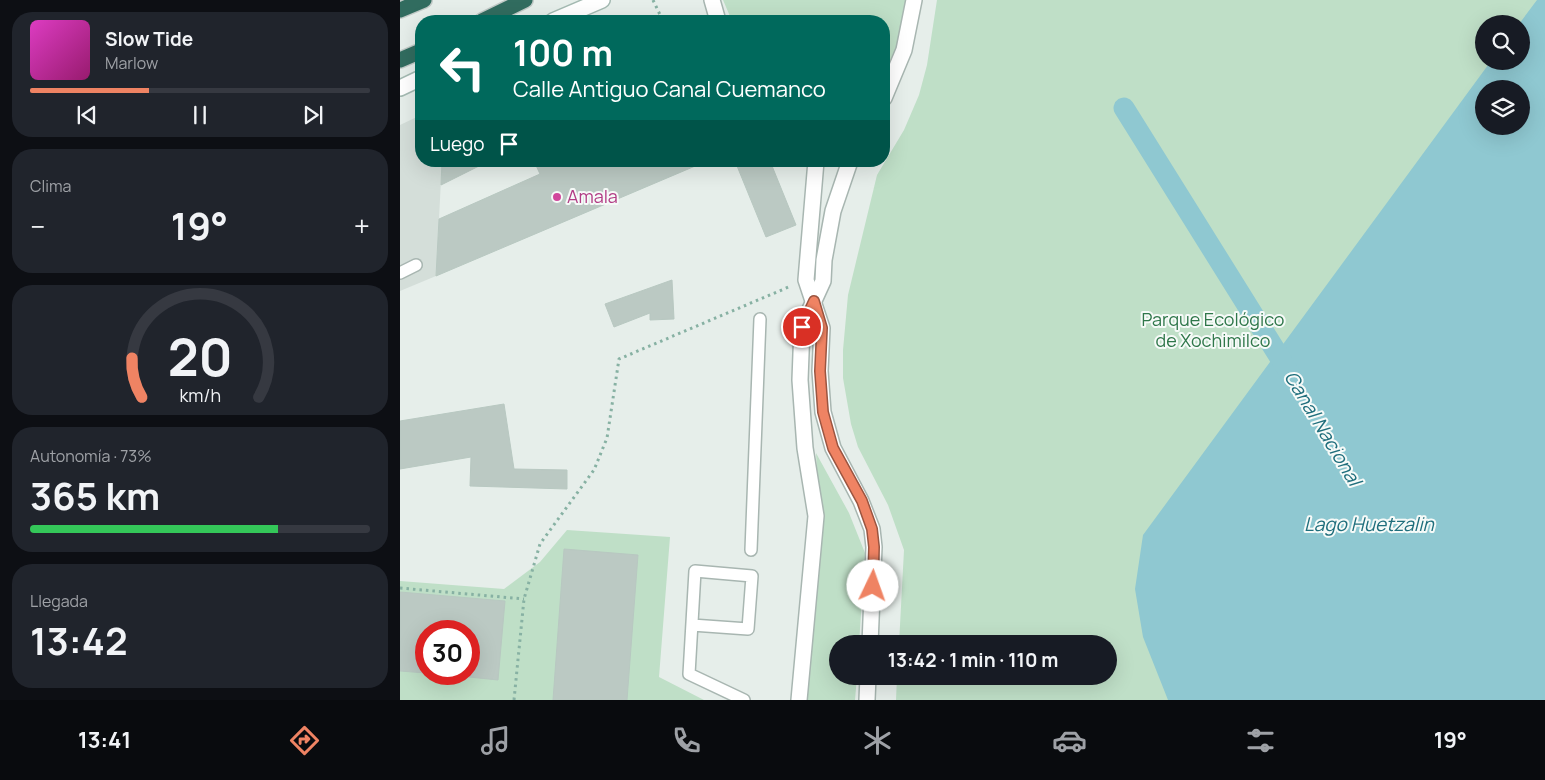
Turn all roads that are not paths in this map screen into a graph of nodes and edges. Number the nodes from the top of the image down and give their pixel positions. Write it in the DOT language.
graph roads {
  1 [pos="424,0"];
  2 [pos="525,0"];
  3 [pos="602,0"];
  4 [pos="712,0"];
  5 [pos="914,0"];
  6 [pos="400,10"];
  7 [pos="494,15"];
  8 [pos="567,15"];
  9 [pos="716,15"];
  10 [pos="415,54"];
  11 [pos="400,60"];
  12 [pos="415,81"];
  13 [pos="890,84"];
  14 [pos="400,88"];
  15 [pos="815,167"];
  16 [pos="848,167"];
  17 [pos="416,265"];
  18 [pos="400,273"];
  19 [pos="814,301"];
  20 [pos="760,319"];
  21 [pos="751,550"];
  22 [pos="692,625"];
  23 [pos="870,635"];
  24 [pos="868,685"];
  25 [pos="744,700"];
  26 [pos="799,700"];
  27 [pos="867,700"];
  1 -- 6 [label="highway"];
  2 -- 7 [label="highway"];
  3 -- 8 [label="street"];
  4 -- 9 [label="street"];
  5 -- 13 [label="street"];
  10 -- 11 [label="highway"];
  12 -- 14 [label="street"];
  15 -- 19 [label="street"];
  16 -- 19 [label="street"];
  17 -- 18 [label="lane"];
  19 -- 23 [label="street"];
  19 -- 26 [label="street"];
  20 -- 21 [label="lane"];
  22 -- 22 [label="lane"];
  22 -- 25 [label="lane"];
  24 -- 27 [label="street"];
}
